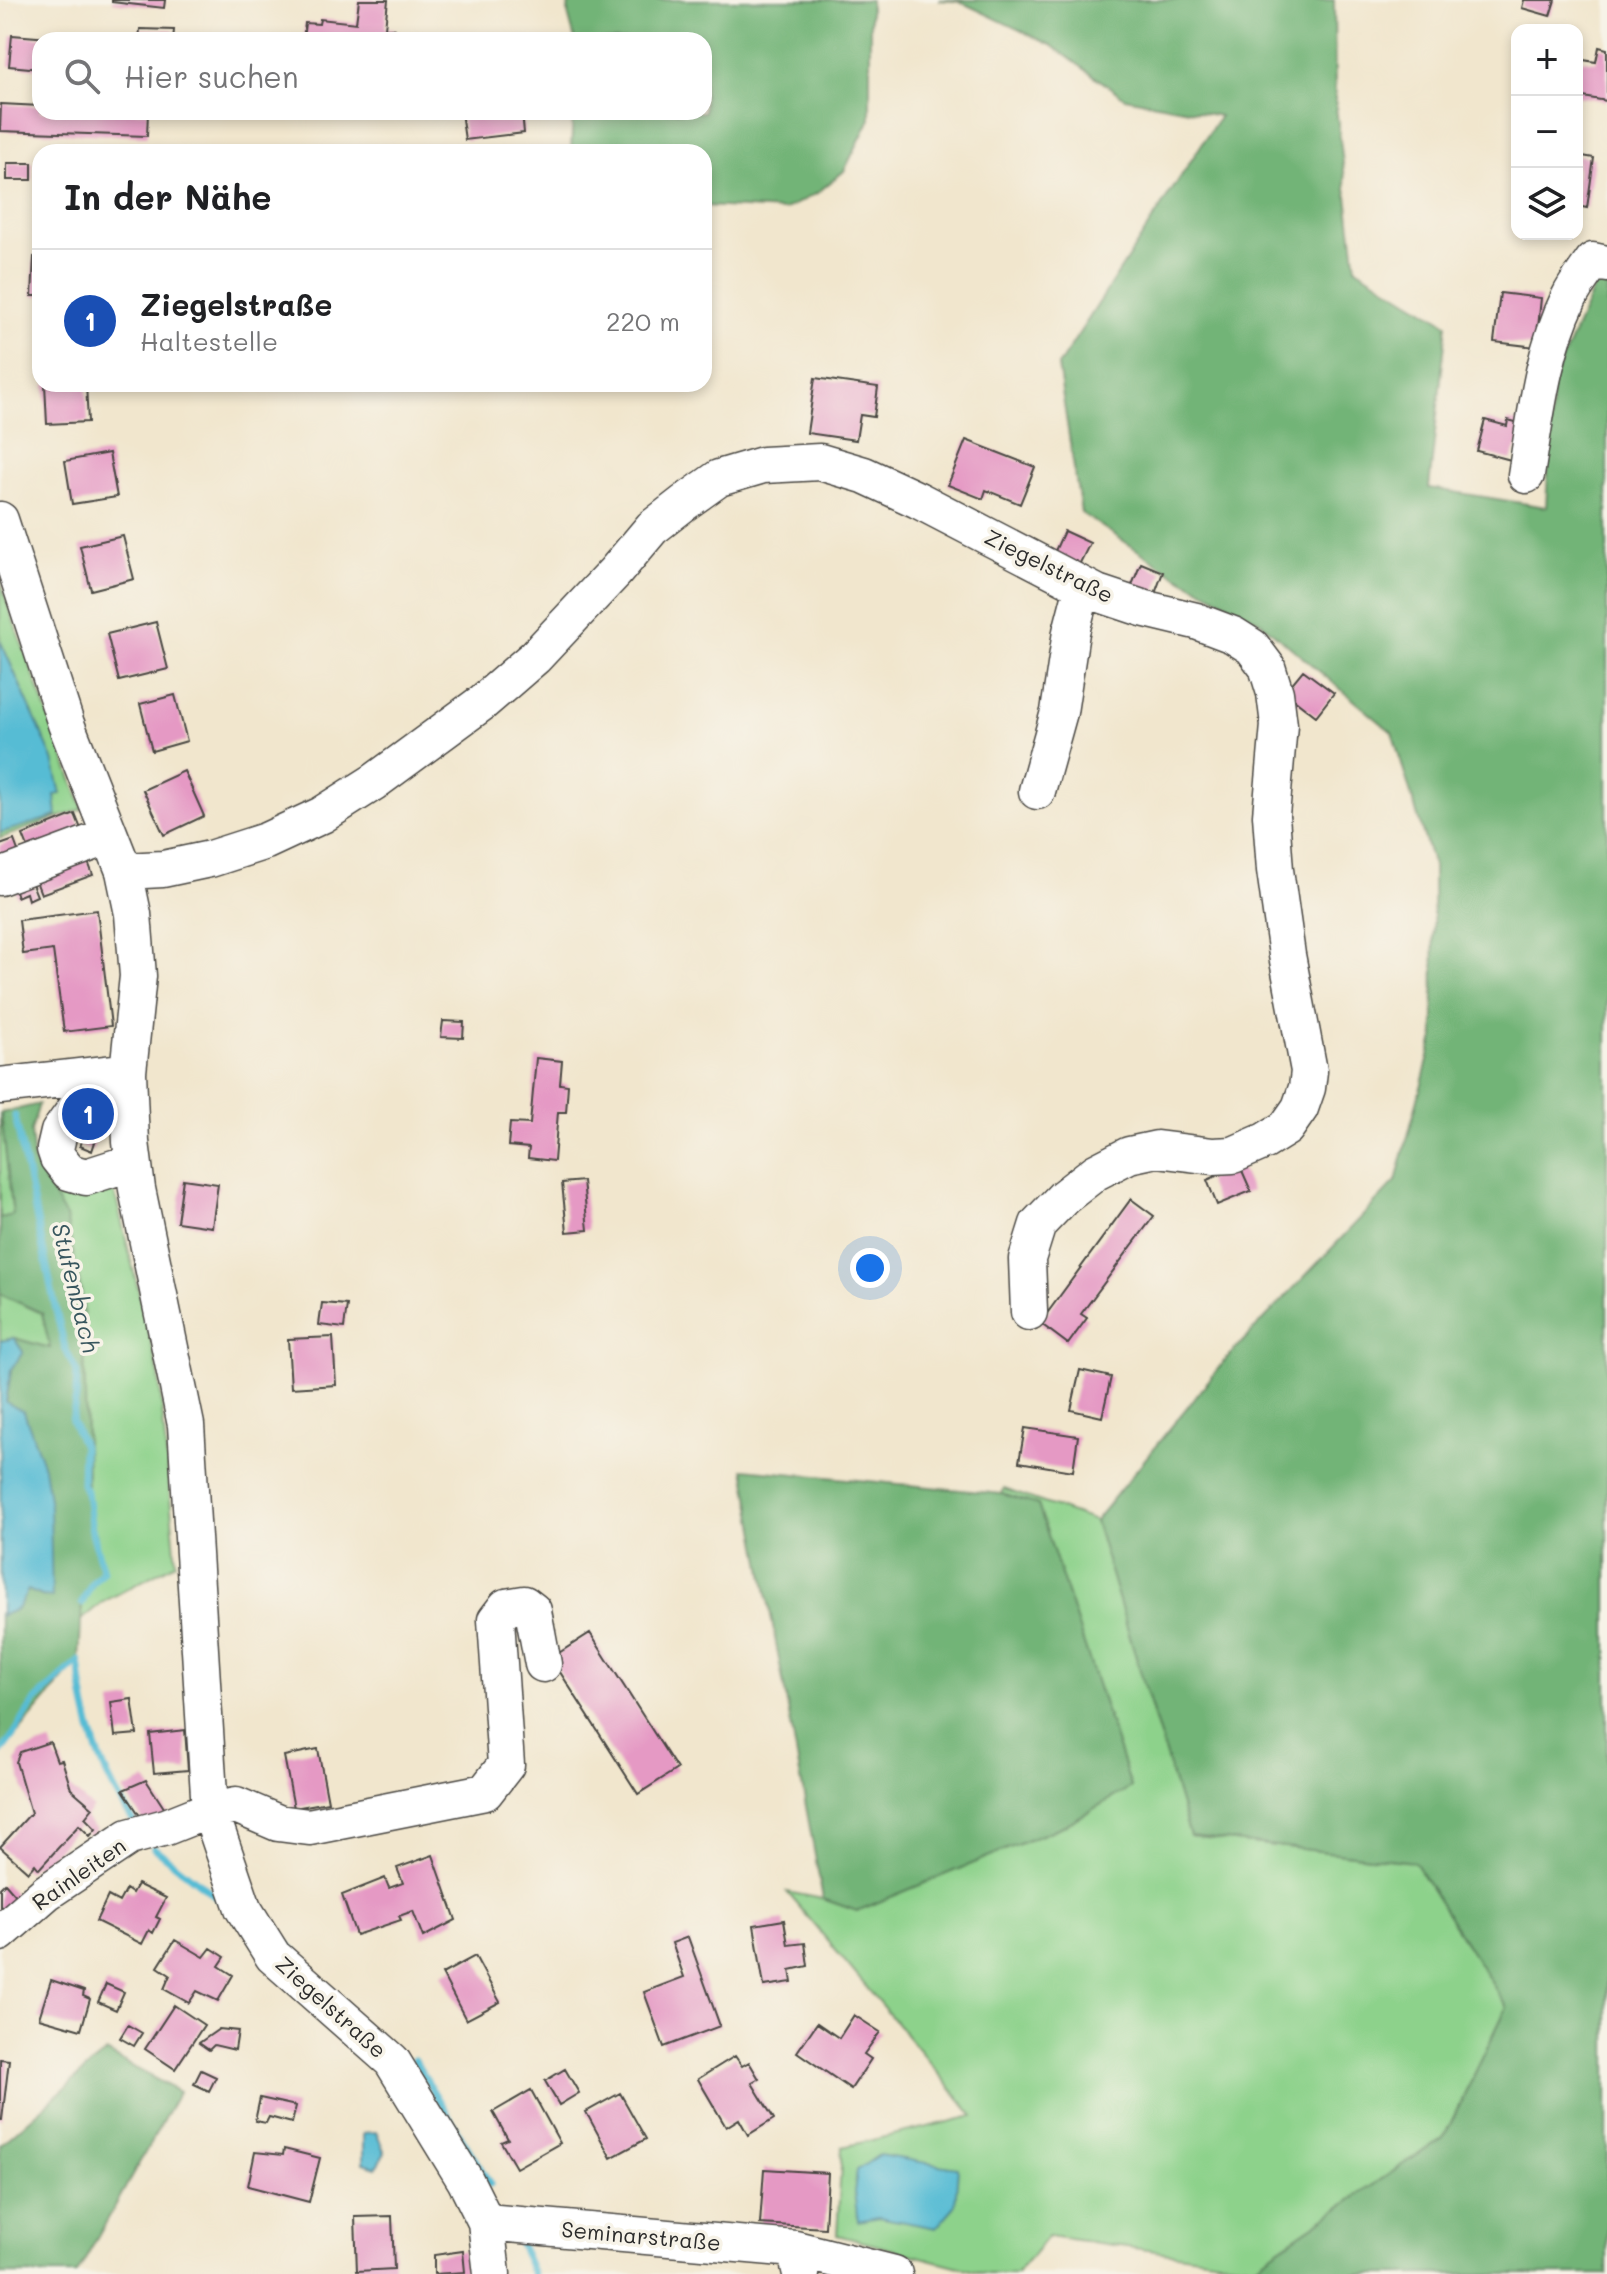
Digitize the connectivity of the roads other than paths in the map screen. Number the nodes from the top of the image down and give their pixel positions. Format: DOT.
graph roads {
  1 [pos="1607,264"];
  2 [pos="1526,475"];
  3 [pos="0,520"];
  4 [pos="1083,586"];
  5 [pos="1037,791"];
  6 [pos="110,836"];
  7 [pos="124,871"];
  8 [pos="0,877"];
  9 [pos="128,1072"];
  10 [pos="0,1086"];
  11 [pos="133,1162"];
  12 [pos="1029,1312"];
  13 [pos="543,1664"];
  14 [pos="210,1811"];
  15 [pos="0,1933"];
  16 [pos="486,2222"];
  17 [pos="798,2262"];
  18 [pos="492,2274"];
  19 [pos="894,2274"];
  1 -- 2 [label="street"];
  3 -- 6 [label="street, Ziegelstraße"];
  4 -- 5 [label="street"];
  4 -- 7 [label="street, Ziegelstraße"];
  4 -- 12 [label="street, Ziegelstraße"];
  6 -- 7 [label="street, Ziegelstraße"];
  6 -- 8 [label="street"];
  7 -- 9 [label="street, Ziegelstraße"];
  9 -- 10 [label="street"];
  9 -- 11 [label="street, Ziegelstraße"];
  9 -- 11 [label="street"];
  11 -- 14 [label="street, Ziegelstraße"];
  13 -- 14 [label="street, Rainleiten"];
  14 -- 15 [label="street, Rainleiten"];
  14 -- 16 [label="street, Ziegelstraße"];
  16 -- 17 [label="street, Seminarstraße"];
  16 -- 18 [label="street, Ziegelstraße"];
  17 -- 19 [label="street, Seminarstraße"];
}
